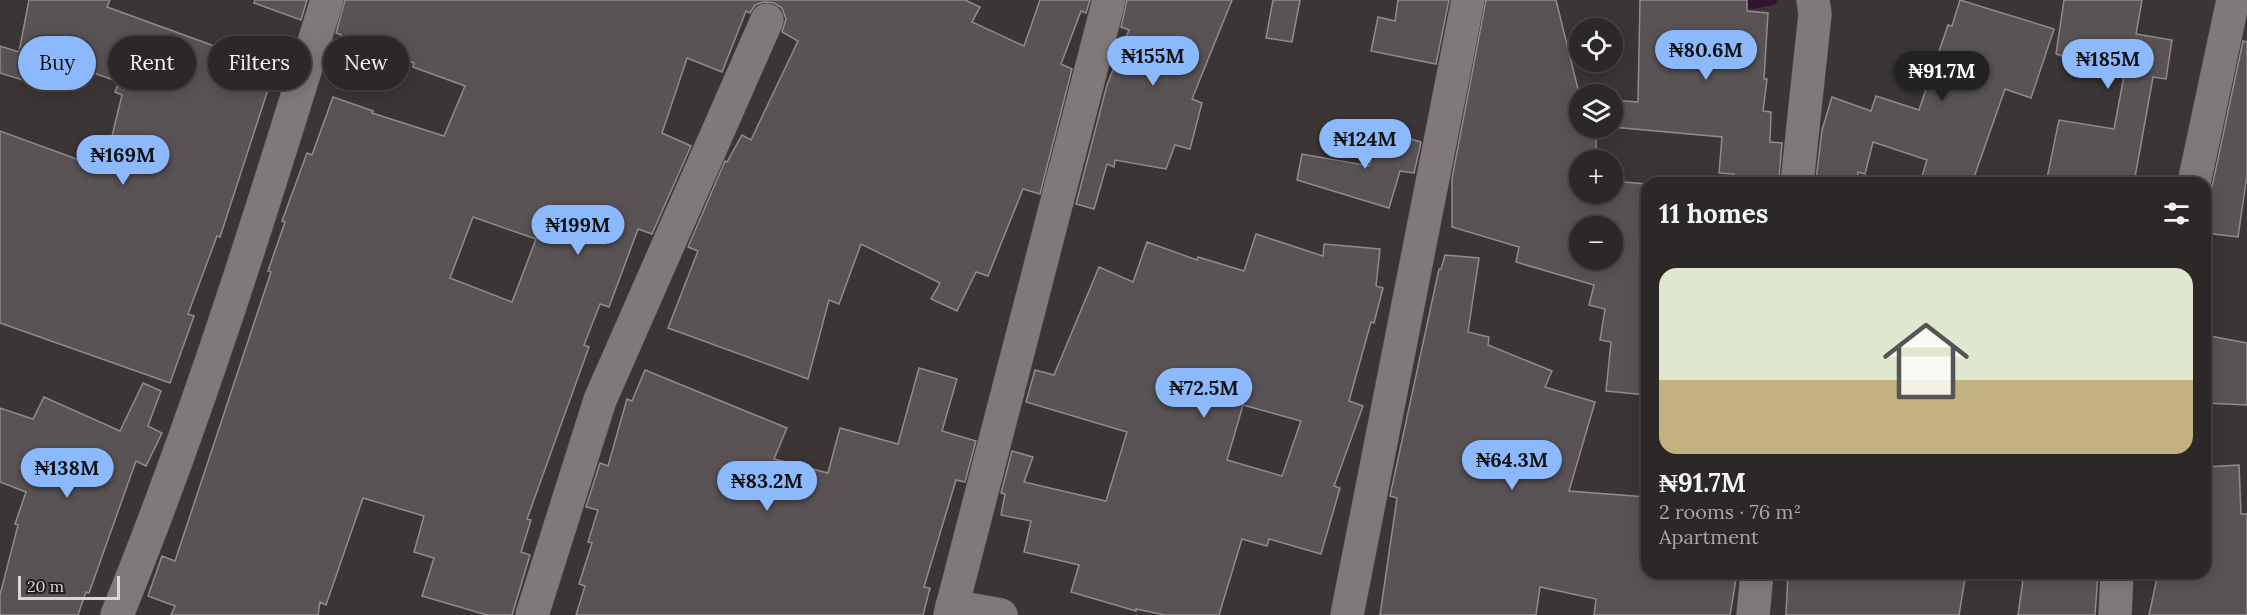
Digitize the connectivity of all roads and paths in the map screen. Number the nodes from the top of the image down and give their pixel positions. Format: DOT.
graph roads {
  1 [pos="327,0"];
  2 [pos="1109,0"];
  3 [pos="1468,0"];
  4 [pos="1814,7"];
  5 [pos="2237,7"];
  6 [pos="767,20"];
  7 [pos="1798,177"];
  8 [pos="2195,177"];
  9 [pos="1756,579"];
  10 [pos="2117,579"];
  11 [pos="951,611"];
  12 [pos="117,615"];
  13 [pos="532,615"];
  14 [pos="1001,615"];
  15 [pos="1347,615"];
  16 [pos="1753,615"];
  17 [pos="2115,615"];
  1 -- 12 [label="street"];
  2 -- 11 [label="street"];
  3 -- 15 [label="street"];
  4 -- 7 [label="street"];
  5 -- 8 [label="street"];
  6 -- 13 [label="street"];
  9 -- 16 [label="street"];
  10 -- 17 [label="street"];
  11 -- 14 [label="street"];
}
